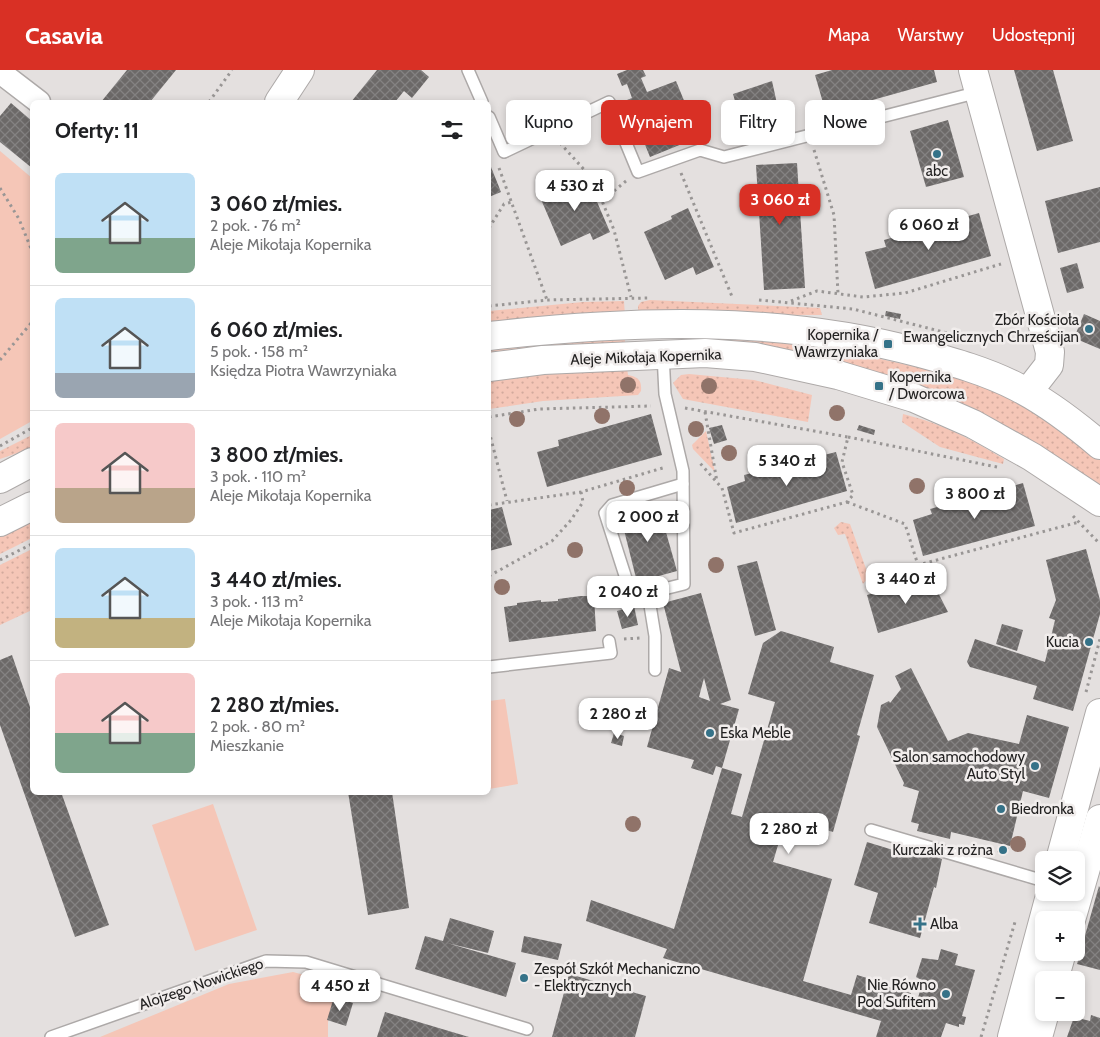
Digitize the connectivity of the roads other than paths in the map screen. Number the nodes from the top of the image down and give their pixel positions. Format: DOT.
graph roads {
  1 [pos="300,70"];
  2 [pos="468,70"];
  3 [pos="0,72"];
  4 [pos="976,81"];
  5 [pos="36,100"];
  6 [pos="280,100"];
  7 [pos="481,100"];
  8 [pos="491,122"];
  9 [pos="491,336"];
  10 [pos="663,354"];
  11 [pos="491,367"];
  12 [pos="1028,392"];
  13 [pos="1075,424"];
  14 [pos="1100,434"];
  15 [pos="1100,445"];
  16 [pos="30,463"];
  17 [pos="0,479"];
  18 [pos="683,484"];
  19 [pos="1100,502"];
  20 [pos="30,507"];
  21 [pos="0,522"];
  22 [pos="648,593"];
  23 [pos="609,641"];
  24 [pos="491,667"];
  25 [pos="655,670"];
  26 [pos="1098,725"];
  27 [pos="1094,758"];
  28 [pos="1100,819"];
  29 [pos="871,830"];
  30 [pos="1063,851"];
  31 [pos="1035,879"];
  32 [pos="1049,901"];
  33 [pos="1074,911"];
  34 [pos="1042,1021"];
  35 [pos="527,1029"];
  36 [pos="51,1037"];
  37 [pos="1012,1037"];
  38 [pos="1038,1037"];
  1 -- 6 [label="street"];
  2 -- 7 [label="lane"];
  3 -- 5 [label="street"];
  4 -- 8 [label="lane"];
  4 -- 12 [label="street"];
  9 -- 12 [label="street, Aleje Mikołaja Kopernika"];
  10 -- 11 [label="street, Aleje Mikołaja Kopernika"];
  10 -- 18 [label="lane"];
  10 -- 19 [label="street, Aleje Mikołaja Kopernika"];
  12 -- 13 [label="street, Aleje Mikołaja Kopernika"];
  13 -- 14 [label="street"];
  13 -- 15 [label="street, Aleje Mikołaja Kopernika"];
  16 -- 17 [label="street"];
  18 -- 22 [label="lane"];
  18 -- 22 [label="lane"];
  20 -- 21 [label="street"];
  22 -- 25 [label="lane"];
  23 -- 24 [label="lane"];
  26 -- 27 [label="street"];
  27 -- 30 [label="street"];
  28 -- 33 [label="street"];
  29 -- 31 [label="lane"];
  32 -- 37 [label="street"];
  34 -- 38 [label="street"];
  35 -- 36 [label="lane, Alojzego Nowickiego"];
}
